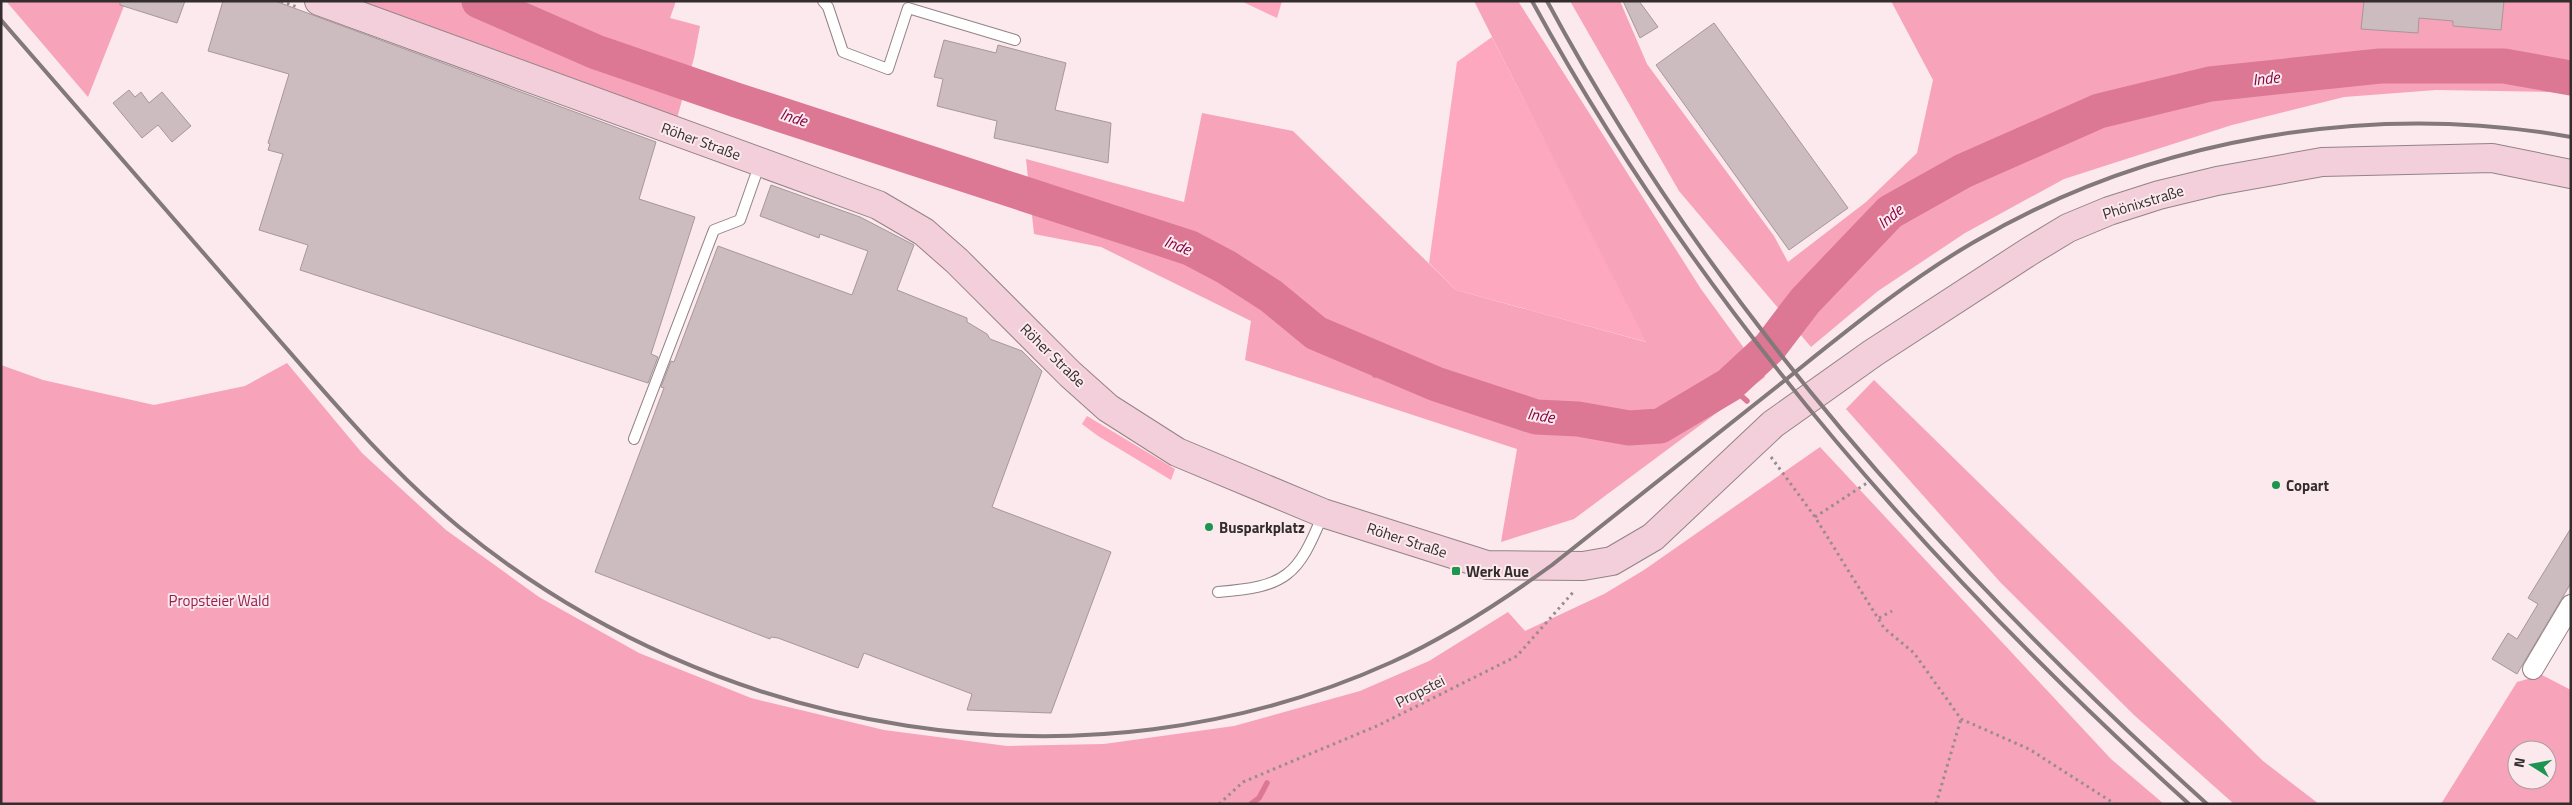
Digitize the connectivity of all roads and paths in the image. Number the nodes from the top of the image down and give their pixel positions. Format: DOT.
graph roads {
  1 [pos="281,1"];
  2 [pos="823,1"];
  3 [pos="310,4"];
  4 [pos="908,5"];
  5 [pos="1016,40"];
  6 [pos="761,162"];
  7 [pos="2571,174"];
  8 [pos="1764,432"];
  9 [pos="634,439"];
  10 [pos="1866,483"];
  11 [pos="1323,513"];
  12 [pos="1815,517"];
  13 [pos="1552,565"];
  14 [pos="1218,592"];
  15 [pos="2571,605"];
  16 [pos="1892,611"];
  17 [pos="1879,618"];
  18 [pos="2533,669"];
  19 [pos="1961,719"];
  20 [pos="1219,804"];
  21 [pos="1936,804"];
  22 [pos="2115,804"];
  1 -- 3 [label="path"];
  2 -- 4 [label="lane"];
  3 -- 6 [label="main road, Röher Straße"];
  4 -- 5 [label="lane"];
  6 -- 9 [label="lane"];
  6 -- 11 [label="main road, Röher Straße"];
  7 -- 8 [label="main road, Phönixstraße"];
  8 -- 12 [label="path"];
  8 -- 13 [label="main road, Röher Straße"];
  10 -- 12 [label="path"];
  11 -- 13 [label="main road, Röher Straße"];
  11 -- 14 [label="lane"];
  12 -- 17 [label="path"];
  13 -- 20 [label="path, Propstei"];
  15 -- 18 [label="street"];
  16 -- 17 [label="path"];
  17 -- 19 [label="path"];
  19 -- 21 [label="path"];
  19 -- 22 [label="path"];
}
